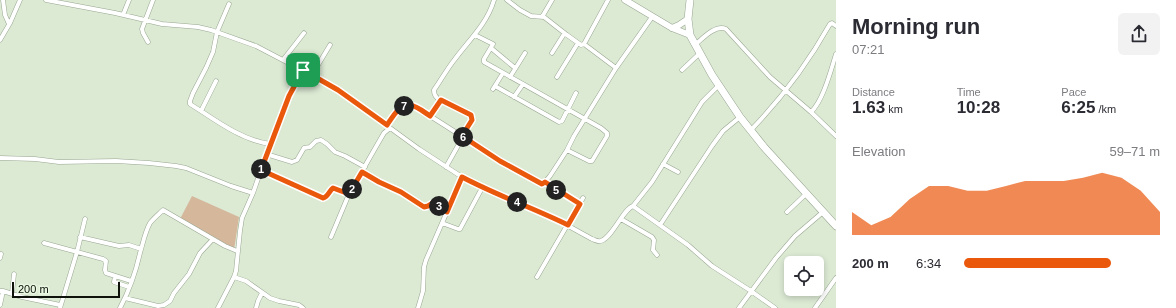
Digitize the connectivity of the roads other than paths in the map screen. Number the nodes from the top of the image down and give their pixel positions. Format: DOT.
graph roads {
  1 [pos="3,0"];
  2 [pos="20,0"];
  3 [pos="46,0"];
  4 [pos="129,0"];
  5 [pos="153,0"];
  6 [pos="507,0"];
  7 [pos="552,0"];
  8 [pos="608,0"];
  9 [pos="625,0"];
  10 [pos="690,0"];
  11 [pos="494,1"];
  12 [pos="229,4"];
  13 [pos="123,15"];
  14 [pos="542,17"];
  15 [pos="652,17"];
  16 [pos="688,19"];
  17 [pos="146,20"];
  18 [pos="9,24"];
  19 [pos="836,26"];
  20 [pos="672,28"];
  21 [pos="217,32"];
  22 [pos="304,33"];
  23 [pos="475,34"];
  24 [pos="567,34"];
  25 [pos="690,35"];
  26 [pos="0,40"];
  27 [pos="148,42"];
  28 [pos="578,43"];
  29 [pos="584,44"];
  30 [pos="696,44"];
  31 [pos="330,45"];
  32 [pos="491,48"];
  33 [pos="525,53"];
  34 [pos="552,53"];
  35 [pos="700,53"];
  36 [pos="836,54"];
  37 [pos="283,60"];
  38 [pos="515,68"];
  39 [pos="616,68"];
  40 [pos="303,70"];
  41 [pos="682,70"];
  42 [pos="503,73"];
  43 [pos="312,75"];
  44 [pos="510,77"];
  45 [pos="557,77"];
  46 [pos="216,81"];
  47 [pos="523,84"];
  48 [pos="720,85"];
  49 [pos="786,90"];
  50 [pos="576,93"];
  51 [pos="514,97"];
  52 [pos="441,100"];
  53 [pos="568,110"];
  54 [pos="201,111"];
  55 [pos="811,112"];
  56 [pos="430,116"];
  57 [pos="740,116"];
  58 [pos="584,119"];
  59 [pos="388,127"];
  60 [pos="751,130"];
  61 [pos="462,136"];
  62 [pos="836,136"];
  63 [pos="270,144"];
  64 [pos="567,150"];
  65 [pos="266,154"];
  66 [pos="0,158"];
  67 [pos="664,164"];
  68 [pos="446,167"];
  69 [pos="365,168"];
  70 [pos="261,170"];
  71 [pos="362,172"];
  72 [pos="678,172"];
  73 [pos="462,177"];
  74 [pos="545,182"];
  75 [pos="482,188"];
  76 [pos="253,193"];
  77 [pos="807,193"];
  78 [pos="349,194"];
  79 [pos="583,198"];
  80 [pos="580,204"];
  81 [pos="633,206"];
  82 [pos="447,212"];
  83 [pos="787,212"];
  84 [pos="823,212"];
  85 [pos="85,219"];
  86 [pos="621,219"];
  87 [pos="442,223"];
  88 [pos="568,225"];
  89 [pos="660,226"];
  90 [pos="836,226"];
  91 [pos="331,237"];
  92 [pos="80,238"];
  93 [pos="213,239"];
  94 [pos="44,243"];
  95 [pos="141,249"];
  96 [pos="237,251"];
  97 [pos="77,252"];
  98 [pos="657,255"];
  99 [pos="14,274"];
  100 [pos="114,276"];
  101 [pos="234,277"];
  102 [pos="537,277"];
  103 [pos="836,278"];
  104 [pos="131,280"];
  105 [pos="129,287"];
  106 [pos="2,291"];
  107 [pos="751,291"];
  108 [pos="12,293"];
  109 [pos="262,293"];
  110 [pos="125,298"];
  111 [pos="0,306"];
  112 [pos="60,307"];
  113 [pos="120,308"];
  114 [pos="218,308"];
  115 [pos="256,308"];
  116 [pos="303,308"];
  117 [pos="418,308"];
  118 [pos="739,308"];
  119 [pos="775,308"];
  120 [pos="815,308"];
  1 -- 18 [label="street"];
  2 -- 18 [label="street"];
  3 -- 13 [label="street"];
  4 -- 13 [label="street"];
  5 -- 17 [label="street"];
  6 -- 14 [label="street"];
  7 -- 14 [label="street"];
  8 -- 29 [label="street"];
  9 -- 15 [label="main road"];
  10 -- 16 [label="highway"];
  11 -- 23 [label="street"];
  12 -- 21 [label="street"];
  13 -- 17 [label="street"];
  14 -- 24 [label="street"];
  15 -- 20 [label="main road"];
  15 -- 39 [label="street"];
  16 -- 20 [label="main road"];
  16 -- 25 [label="highway"];
  17 -- 21 [label="street"];
  17 -- 27 [label="street"];
  18 -- 26 [label="street"];
  19 -- 49 [label="street"];
  20 -- 25 [label="main road"];
  21 -- 37 [label="street"];
  21 -- 54 [label="street"];
  22 -- 37 [label="street"];
  23 -- 32 [label="street"];
  23 -- 52 [label="street"];
  24 -- 28 [label="street"];
  24 -- 34 [label="street"];
  25 -- 30 [label="highway"];
  28 -- 29 [label="street"];
  28 -- 45 [label="street"];
  29 -- 39 [label="street"];
  30 -- 35 [label="highway"];
  30 -- 49 [label="street"];
  31 -- 43 [label="street"];
  32 -- 38 [label="street"];
  32 -- 42 [label="street"];
  33 -- 38 [label="street"];
  35 -- 41 [label="street"];
  35 -- 48 [label="highway"];
  36 -- 55 [label="street"];
  37 -- 40 [label="street"];
  38 -- 44 [label="street"];
  39 -- 58 [label="street"];
  40 -- 43 [label="street"];
  40 -- 63 [label="street"];
  42 -- 44 [label="street"];
  42 -- 51 [label="street"];
  43 -- 59 [label="street"];
  44 -- 47 [label="street"];
  46 -- 54 [label="street"];
  47 -- 51 [label="street"];
  47 -- 53 [label="street"];
  48 -- 57 [label="highway"];
  48 -- 67 [label="street"];
  49 -- 55 [label="street"];
  49 -- 60 [label="street"];
  50 -- 53 [label="street"];
  51 -- 53 [label="street"];
  52 -- 56 [label="street"];
  52 -- 61 [label="street"];
  53 -- 58 [label="street"];
  54 -- 63 [label="street"];
  55 -- 62 [label="street"];
  56 -- 59 [label="street"];
  56 -- 61 [label="street"];
  57 -- 60 [label="highway"];
  57 -- 89 [label="street"];
  58 -- 64 [label="street"];
  58 -- 64 [label="street"];
  59 -- 68 [label="street"];
  59 -- 69 [label="street"];
  60 -- 77 [label="highway"];
  61 -- 68 [label="street"];
  61 -- 74 [label="street"];
  63 -- 65 [label="street"];
  64 -- 74 [label="street"];
  65 -- 69 [label="street"];
  65 -- 70 [label="street"];
  66 -- 76 [label="street"];
  67 -- 72 [label="street"];
  67 -- 81 [label="street"];
  68 -- 73 [label="street"];
  69 -- 71 [label="street"];
  70 -- 76 [label="street"];
  70 -- 78 [label="street"];
  71 -- 78 [label="street"];
  71 -- 82 [label="street"];
  73 -- 75 [label="street"];
  73 -- 82 [label="street"];
  74 -- 80 [label="street"];
  75 -- 87 [label="street"];
  75 -- 88 [label="street"];
  76 -- 96 [label="street"];
  77 -- 83 [label="street"];
  77 -- 84 [label="highway"];
  78 -- 91 [label="street"];
  79 -- 80 [label="street"];
  80 -- 88 [label="street"];
  81 -- 86 [label="street"];
  81 -- 89 [label="street"];
  82 -- 87 [label="street"];
  84 -- 90 [label="highway"];
  84 -- 107 [label="street"];
  85 -- 92 [label="street"];
  86 -- 88 [label="street"];
  86 -- 98 [label="street"];
  87 -- 117 [label="street"];
  88 -- 102 [label="street"];
  89 -- 107 [label="street"];
  92 -- 95 [label="street"];
  92 -- 97 [label="street"];
  93 -- 95 [label="street"];
  93 -- 96 [label="street"];
  93 -- 110 [label="street"];
  94 -- 97 [label="street"];
  95 -- 104 [label="street"];
  96 -- 101 [label="street"];
  97 -- 100 [label="street"];
  97 -- 112 [label="street"];
  99 -- 108 [label="street"];
  100 -- 104 [label="street"];
  100 -- 105 [label="street"];
  101 -- 109 [label="street"];
  101 -- 114 [label="street"];
  103 -- 120 [label="street"];
  104 -- 105 [label="street"];
  105 -- 110 [label="street"];
  106 -- 108 [label="street"];
  106 -- 111 [label="street"];
  107 -- 118 [label="street"];
  107 -- 119 [label="street"];
  108 -- 112 [label="street"];
  109 -- 115 [label="street"];
  109 -- 116 [label="street"];
  110 -- 113 [label="street"];
}
